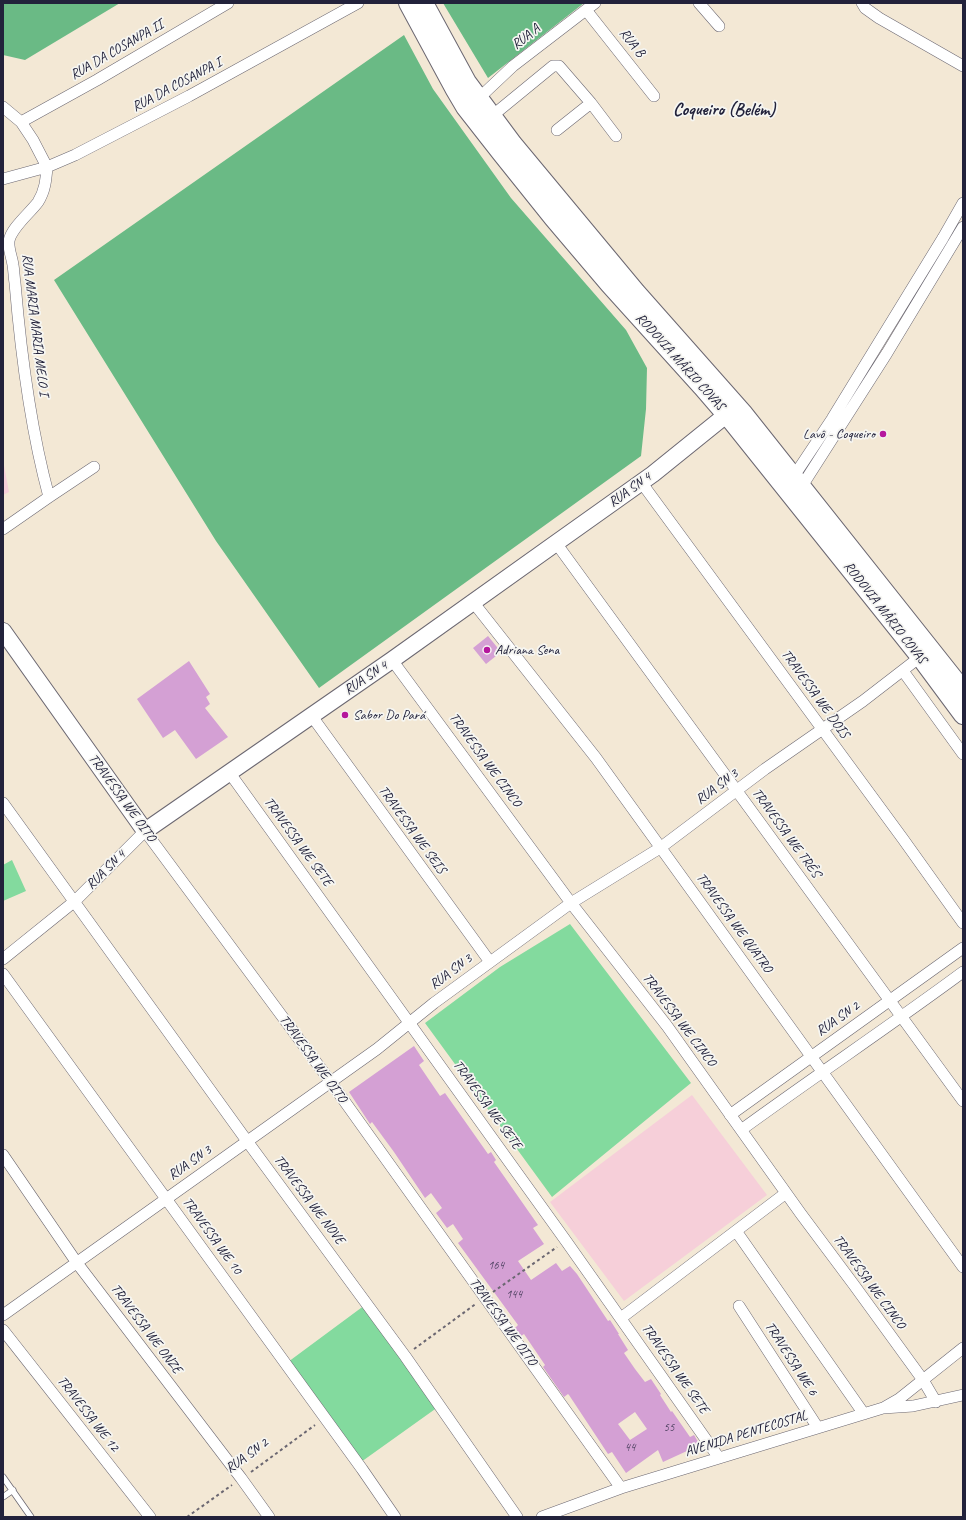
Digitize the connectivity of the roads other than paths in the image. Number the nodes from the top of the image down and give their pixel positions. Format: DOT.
graph roads {
  1 [pos="228,3"];
  2 [pos="358,3"];
  3 [pos="408,3"];
  4 [pos="424,3"];
  5 [pos="699,3"];
  6 [pos="862,3"];
  7 [pos="590,6"];
  8 [pos="719,26"];
  9 [pos="963,66"];
  10 [pos="654,96"];
  11 [pos="478,99"];
  12 [pos="591,103"];
  13 [pos="3,107"];
  14 [pos="492,116"];
  15 [pos="21,122"];
  16 [pos="557,130"];
  17 [pos="616,136"];
  18 [pos="47,167"];
  19 [pos="3,179"];
  20 [pos="963,203"];
  21 [pos="959,220"];
  22 [pos="963,227"];
  23 [pos="876,346"];
  24 [pos="886,353"];
  25 [pos="732,411"];
  26 [pos="94,468"];
  27 [pos="798,481"];
  28 [pos="641,482"];
  29 [pos="49,496"];
  30 [pos="3,529"];
  31 [pos="556,543"];
  32 [pos="473,602"];
  33 [pos="3,631"];
  34 [pos="920,657"];
  35 [pos="392,660"];
  36 [pos="903,671"];
  37 [pos="963,690"];
  38 [pos="963,715"];
  39 [pos="311,716"];
  40 [pos="822,730"];
  41 [pos="963,754"];
  42 [pos="229,772"];
  43 [pos="737,790"];
  44 [pos="3,803"];
  45 [pos="145,831"];
  46 [pos="660,848"];
  47 [pos="75,901"];
  48 [pos="570,903"];
  49 [pos="963,924"];
  50 [pos="963,948"];
  51 [pos="3,959"];
  52 [pos="490,962"];
  53 [pos="963,972"];
  54 [pos="3,974"];
  55 [pos="890,1001"];
  56 [pos="902,1017"];
  57 [pos="410,1022"];
  58 [pos="811,1056"];
  59 [pos="822,1071"];
  60 [pos="330,1081"];
  61 [pos="963,1101"];
  62 [pos="730,1115"];
  63 [pos="741,1130"];
  64 [pos="247,1141"];
  65 [pos="3,1155"];
  66 [pos="786,1193"];
  67 [pos="166,1198"];
  68 [pos="736,1231"];
  69 [pos="77,1263"];
  70 [pos="963,1266"];
  71 [pos="739,1306"];
  72 [pos="3,1315"];
  73 [pos="621,1318"];
  74 [pos="3,1330"];
  75 [pos="963,1348"];
  76 [pos="923,1380"];
  77 [pos="963,1394"];
  78 [pos="936,1402"];
  79 [pos="883,1408"];
  80 [pos="864,1414"];
  81 [pos="818,1428"];
  82 [pos="718,1458"];
  83 [pos="3,1477"];
  84 [pos="621,1488"];
  85 [pos="13,1490"];
  86 [pos="3,1497"];
  87 [pos="31,1517"];
  88 [pos="150,1517"];
  89 [pos="269,1517"];
  90 [pos="395,1517"];
  91 [pos="517,1517"];
  92 [pos="542,1517"];
  1 -- 15 [label="street, RUA DA COSANPA II"];
  2 -- 18 [label="street, RUA DA COSANPA I"];
  3 -- 25 [label="main road, RODOVIA MÁRIO COVAS"];
  4 -- 11 [label="main road, RODOVIA MÁRIO COVAS"];
  5 -- 8 [label="street"];
  6 -- 9 [label="street"];
  7 -- 10 [label="street, RUA B"];
  7 -- 11 [label="street, RUA A"];
  11 -- 14 [label="main road, RODOVIA MÁRIO COVAS"];
  12 -- 14 [label="street"];
  12 -- 16 [label="street"];
  12 -- 17 [label="street"];
  13 -- 15 [label="street"];
  14 -- 25 [label="main road, RODOVIA MÁRIO COVAS"];
  15 -- 18 [label="street"];
  18 -- 19 [label="street, RUA DA COSANPA I"];
  18 -- 29 [label="street, RUA MARIA MARIA MELO I"];
  20 -- 21 [label="street"];
  21 -- 23 [label="street"];
  22 -- 24 [label="street"];
  23 -- 24 [label="street"];
  23 -- 27 [label="street"];
  24 -- 27 [label="street"];
  25 -- 27 [label="main road, RODOVIA MÁRIO COVAS"];
  25 -- 28 [label="main road, RUA SN 4"];
  25 -- 34 [label="main road, RODOVIA MÁRIO COVAS"];
  26 -- 29 [label="street"];
  27 -- 37 [label="main road, RODOVIA MÁRIO COVAS"];
  28 -- 31 [label="main road, RUA SN 4"];
  28 -- 40 [label="street, TRAVESSA WE DOIS"];
  29 -- 30 [label="street"];
  31 -- 32 [label="main road, RUA SN 4"];
  31 -- 43 [label="street, TRAVESSA WE TRÊS"];
  32 -- 35 [label="main road, RUA SN 4"];
  32 -- 46 [label="street, TRAVESSA WE QUATRO"];
  33 -- 45 [label="main road, TRAVESSA WE OITO"];
  34 -- 36 [label="street, RUA SN 3"];
  34 -- 38 [label="main road, RODOVIA MÁRIO COVAS"];
  35 -- 39 [label="main road, RUA SN 4"];
  35 -- 48 [label="street, TRAVESSA WE CINCO"];
  36 -- 40 [label="street, RUA SN 3"];
  36 -- 41 [label="street"];
  39 -- 42 [label="main road, RUA SN 4"];
  39 -- 52 [label="street, TRAVESSA WE SEIS"];
  40 -- 43 [label="street, RUA SN 3"];
  40 -- 49 [label="street, TRAVESSA WE DOIS"];
  42 -- 45 [label="main road, RUA SN 4"];
  42 -- 57 [label="street, TRAVESSA WE SETE"];
  43 -- 46 [label="street, RUA SN 3"];
  43 -- 55 [label="street, TRAVESSA WE TRÊS"];
  44 -- 47 [label="street, TRAVESSA WE NOVE"];
  45 -- 47 [label="street, RUA SN 4"];
  45 -- 60 [label="street, TRAVESSA WE OITO"];
  46 -- 48 [label="street, RUA SN 3"];
  46 -- 58 [label="street, TRAVESSA WE QUATRO"];
  47 -- 51 [label="street, RUA SN 4"];
  47 -- 64 [label="street, TRAVESSA WE NOVE"];
  48 -- 52 [label="street, RUA SN 3"];
  48 -- 62 [label="street, TRAVESSA WE CINCO"];
  50 -- 55 [label="street, RUA SN 2"];
  52 -- 57 [label="street, RUA SN 3"];
  53 -- 56 [label="street"];
  54 -- 67 [label="street, TRAVESSA WE 10"];
  55 -- 56 [label="street, TRAVESSA WE TRÊS"];
  55 -- 58 [label="street, RUA SN 2"];
  56 -- 59 [label="street"];
  56 -- 61 [label="street, TRAVESSA WE TRÊS"];
  57 -- 60 [label="street, RUA SN 3"];
  57 -- 73 [label="street, TRAVESSA WE SETE"];
  58 -- 59 [label="street, TRAVESSA WE QUATRO"];
  58 -- 62 [label="street, RUA SN 2"];
  59 -- 63 [label="street"];
  59 -- 70 [label="street, TRAVESSA WE QUATRO"];
  60 -- 64 [label="street, RUA SN 3"];
  60 -- 84 [label="street, TRAVESSA WE OITO"];
  62 -- 63 [label="street, TRAVESSA WE CINCO"];
  63 -- 66 [label="street, TRAVESSA WE CINCO"];
  64 -- 67 [label="street, RUA SN 3"];
  64 -- 91 [label="street, TRAVESSA WE NOVE"];
  65 -- 69 [label="street, TRAVESSA WE ONZE"];
  66 -- 68 [label="street"];
  66 -- 76 [label="street, TRAVESSA WE CINCO"];
  67 -- 69 [label="street, RUA SN 3"];
  67 -- 90 [label="street, TRAVESSA WE 10"];
  68 -- 73 [label="street"];
  68 -- 80 [label="street"];
  69 -- 72 [label="street, RUA SN 3"];
  69 -- 89 [label="street, TRAVESSA WE ONZE"];
  71 -- 81 [label="street, TRAVESSA WE 6"];
  73 -- 82 [label="street, TRAVESSA WE SETE"];
  74 -- 88 [label="street, TRAVESSA WE 12"];
  75 -- 76 [label="street"];
  76 -- 78 [label="street, TRAVESSA WE CINCO"];
  76 -- 79 [label="street"];
  77 -- 78 [label="street, AVENIDA PENTECOSTAL"];
  78 -- 79 [label="street, AVENIDA PENTECOSTAL"];
  79 -- 80 [label="street, AVENIDA PENTECOSTAL"];
  80 -- 81 [label="street, AVENIDA PENTECOSTAL"];
  81 -- 82 [label="street, AVENIDA PENTECOSTAL"];
  82 -- 84 [label="street, AVENIDA PENTECOSTAL"];
  83 -- 85 [label="lane"];
  84 -- 92 [label="street, AVENIDA PENTECOSTAL"];
  85 -- 86 [label="lane"];
  85 -- 87 [label="lane"];
}
